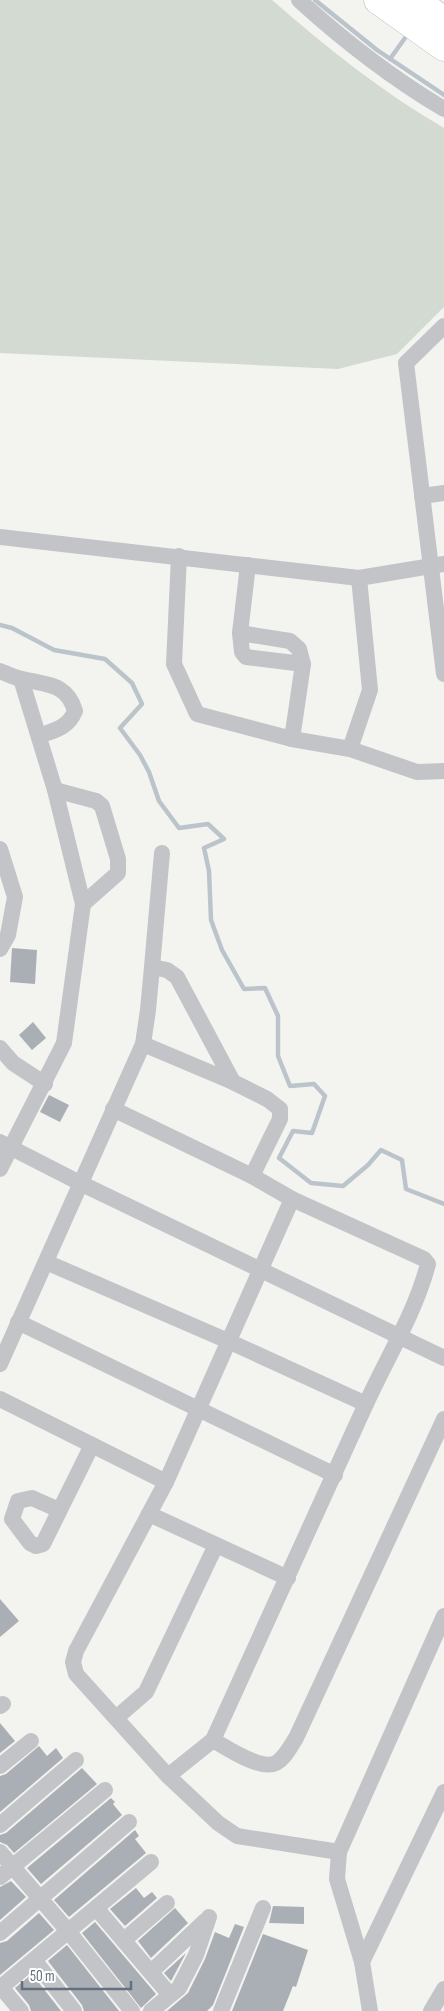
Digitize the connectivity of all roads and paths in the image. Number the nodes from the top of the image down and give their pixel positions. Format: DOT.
graph roads {
  1 [pos="299,0"];
  2 [pos="378,0"];
  3 [pos="415,0"];
  4 [pos="444,21"];
  5 [pos="444,47"];
  6 [pos="444,109"];
  7 [pos="444,326"];
  8 [pos="444,493"];
  9 [pos="422,496"];
  10 [pos="0,537"];
  11 [pos="179,556"];
  12 [pos="248,565"];
  13 [pos="438,565"];
  14 [pos="359,578"];
  15 [pos="240,633"];
  16 [pos="442,637"];
  17 [pos="303,664"];
  18 [pos="0,671"];
  19 [pos="444,674"];
  20 [pos="21,679"];
  21 [pos="39,736"];
  22 [pos="292,739"];
  23 [pos="350,749"];
  24 [pos="444,771"];
  25 [pos="55,790"];
  26 [pos="0,848"];
  27 [pos="162,853"];
  28 [pos="83,904"];
  29 [pos="0,949"];
  30 [pos="152,967"];
  31 [pos="143,1044"];
  32 [pos="0,1048"];
  33 [pos="233,1082"];
  34 [pos="45,1084"];
  35 [pos="113,1109"];
  36 [pos="6,1145"];
  37 [pos="0,1169"];
  38 [pos="252,1176"];
  39 [pos="80,1183"];
  40 [pos="292,1199"];
  41 [pos="46,1262"];
  42 [pos="261,1270"];
  43 [pos="18,1322"];
  44 [pos="400,1336"];
  45 [pos="228,1341"];
  46 [pos="444,1358"];
  47 [pos="0,1364"];
  48 [pos="0,1399"];
  49 [pos="366,1404"];
  50 [pos="200,1408"];
  51 [pos="444,1419"];
  52 [pos="92,1445"];
  53 [pos="335,1475"];
  54 [pos="166,1482"];
  55 [pos="60,1510"];
  56 [pos="149,1514"];
  57 [pos="216,1545"];
  58 [pos="288,1578"];
  59 [pos="444,1616"];
  60 [pos="116,1718"];
  61 [pos="213,1740"];
  62 [pos="31,1741"];
  63 [pos="76,1760"];
  64 [pos="0,1766"];
  65 [pos="168,1776"];
  66 [pos="105,1790"];
  67 [pos="444,1792"];
  68 [pos="129,1822"];
  69 [pos="0,1825"];
  70 [pos="0,1852"];
  71 [pos="338,1852"];
  72 [pos="151,1862"];
  73 [pos="6,1872"];
  74 [pos="40,1899"];
  75 [pos="167,1903"];
  76 [pos="96,1908"];
  77 [pos="263,1908"];
  78 [pos="68,1932"];
  79 [pos="0,1933"];
  80 [pos="124,1940"];
  81 [pos="34,1960"];
  82 [pos="362,1962"];
  83 [pos="151,1972"];
  84 [pos="0,1988"];
  85 [pos="444,1989"];
  86 [pos="170,1995"];
  87 [pos="21,2011"];
  88 [pos="74,2011"];
  89 [pos="132,2011"];
  90 [pos="151,2011"];
  91 [pos="221,2011"];
  92 [pos="370,2011"];
  93 [pos="431,2011"];
  1 -- 6 [label="street"];
  2 -- 5 [label="highway"];
  3 -- 4 [label="highway"];
  7 -- 9 [label="street"];
  8 -- 9 [label="street"];
  9 -- 13 [label="street"];
  10 -- 11 [label="street"];
  11 -- 12 [label="street"];
  11 -- 22 [label="street"];
  12 -- 14 [label="street"];
  12 -- 15 [label="street"];
  13 -- 14 [label="street"];
  13 -- 16 [label="street"];
  14 -- 23 [label="street"];
  15 -- 17 [label="street"];
  15 -- 17 [label="street"];
  16 -- 19 [label="street"];
  17 -- 22 [label="street"];
  18 -- 20 [label="street"];
  20 -- 21 [label="street"];
  20 -- 21 [label="street"];
  21 -- 25 [label="street"];
  22 -- 23 [label="street"];
  23 -- 24 [label="street"];
  25 -- 28 [label="street"];
  25 -- 28 [label="street"];
  26 -- 29 [label="street"];
  27 -- 30 [label="street"];
  28 -- 34 [label="street"];
  30 -- 31 [label="street"];
  30 -- 33 [label="street"];
  31 -- 33 [label="street"];
  31 -- 35 [label="street"];
  32 -- 34 [label="street"];
  33 -- 38 [label="street"];
  34 -- 36 [label="street"];
  35 -- 38 [label="street"];
  35 -- 39 [label="street"];
  36 -- 37 [label="street"];
  36 -- 39 [label="street"];
  38 -- 40 [label="street"];
  39 -- 41 [label="street"];
  39 -- 42 [label="street"];
  40 -- 42 [label="street"];
  40 -- 44 [label="street"];
  41 -- 43 [label="street"];
  41 -- 45 [label="street"];
  42 -- 44 [label="street"];
  42 -- 45 [label="street"];
  43 -- 47 [label="street"];
  43 -- 50 [label="street"];
  44 -- 46 [label="street"];
  44 -- 49 [label="street"];
  45 -- 49 [label="street"];
  45 -- 50 [label="street"];
  48 -- 52 [label="street"];
  49 -- 53 [label="street"];
  50 -- 53 [label="street"];
  50 -- 54 [label="street"];
  51 -- 61 [label="street"];
  52 -- 54 [label="street"];
  52 -- 55 [label="street"];
  53 -- 58 [label="street"];
  54 -- 56 [label="street"];
  56 -- 57 [label="street"];
  56 -- 60 [label="street"];
  57 -- 58 [label="street"];
  57 -- 60 [label="street"];
  58 -- 61 [label="street"];
  59 -- 71 [label="street"];
  60 -- 65 [label="street"];
  61 -- 65 [label="street"];
  62 -- 64 [label="street"];
  63 -- 69 [label="street"];
  65 -- 71 [label="street"];
  66 -- 73 [label="street"];
  67 -- 82 [label="street"];
  68 -- 74 [label="street"];
  70 -- 73 [label="street"];
  71 -- 82 [label="street"];
  72 -- 76 [label="street"];
  73 -- 74 [label="street"];
  74 -- 78 [label="street"];
  74 -- 79 [label="street"];
  75 -- 80 [label="street"];
  76 -- 78 [label="street"];
  76 -- 80 [label="street"];
  77 -- 91 [label="street"];
  78 -- 81 [label="street"];
  78 -- 89 [label="street"];
  80 -- 83 [label="street"];
  81 -- 84 [label="street"];
  81 -- 88 [label="street"];
  82 -- 92 [label="street"];
  83 -- 86 [label="street"];
  83 -- 86 [label="street"];
  84 -- 87 [label="street"];
  85 -- 93 [label="street"];
  86 -- 90 [label="street"];
}
